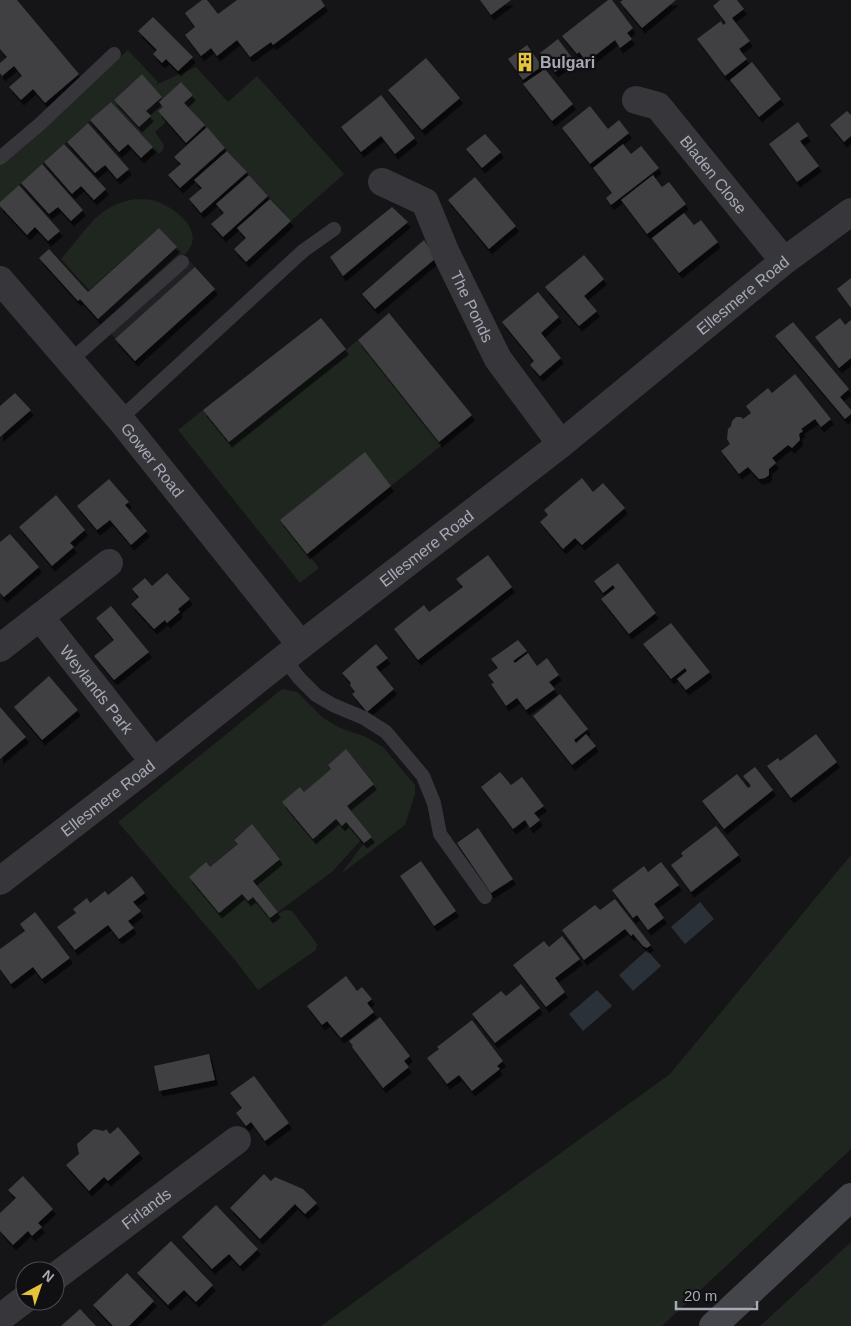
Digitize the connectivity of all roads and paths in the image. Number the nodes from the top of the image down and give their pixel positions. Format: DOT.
graph roads {
  1 [pos="114,54"];
  2 [pos="636,100"];
  3 [pos="0,158"];
  4 [pos="382,182"];
  5 [pos="851,212"];
  6 [pos="334,229"];
  7 [pos="784,261"];
  8 [pos="182,262"];
  9 [pos="0,280"];
  10 [pos="70,361"];
  11 [pos="120,419"];
  12 [pos="561,444"];
  13 [pos="109,563"];
  14 [pos="40,617"];
  15 [pos="0,648"];
  16 [pos="293,651"];
  17 [pos="154,762"];
  18 [pos="0,881"];
  19 [pos="485,897"];
  20 [pos="237,1140"];
  21 [pos="851,1197"];
  22 [pos="65,1269"];
  23 [pos="15,1307"];
  24 [pos="0,1318"];
  25 [pos="713,1326"];
  1 -- 3 [label="lane"];
  2 -- 7 [label="street, Bladen Close"];
  4 -- 12 [label="street, The Ponds"];
  5 -- 7 [label="street, Ellesmere Road"];
  6 -- 11 [label="lane"];
  7 -- 12 [label="street, Ellesmere Road"];
  8 -- 10 [label="lane"];
  9 -- 10 [label="street, Gower Road"];
  10 -- 11 [label="street, Gower Road"];
  11 -- 16 [label="street, Gower Road"];
  12 -- 16 [label="street, Ellesmere Road"];
  13 -- 14 [label="street"];
  14 -- 15 [label="street"];
  14 -- 17 [label="street, Weylands Park"];
  16 -- 17 [label="street, Ellesmere Road"];
  16 -- 19 [label="lane"];
  17 -- 18 [label="street, Ellesmere Road"];
  20 -- 22 [label="street, Firlands"];
  21 -- 25 [label="main road"];
  23 -- 24 [label="street"];
}
